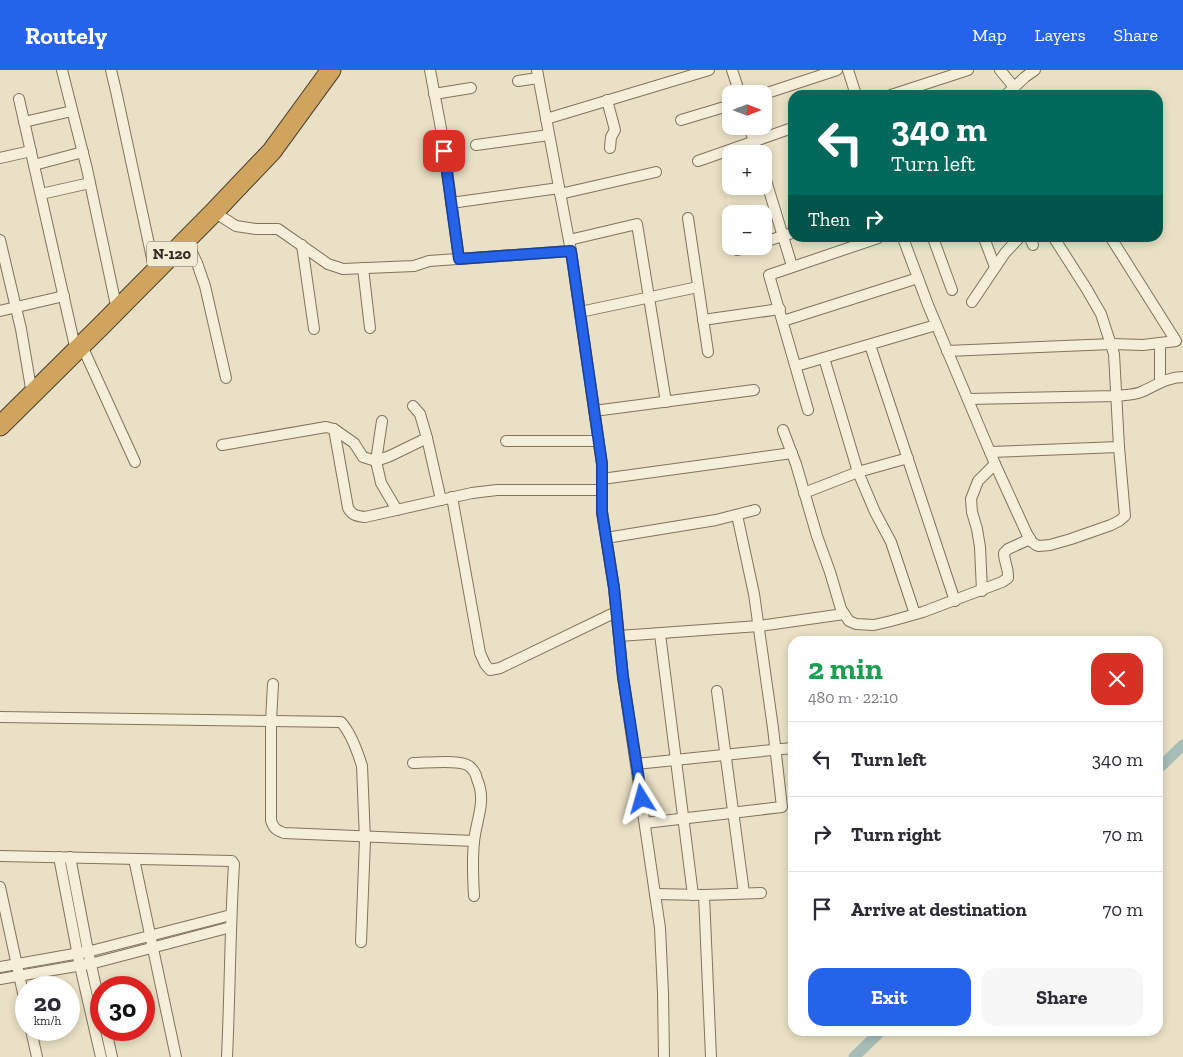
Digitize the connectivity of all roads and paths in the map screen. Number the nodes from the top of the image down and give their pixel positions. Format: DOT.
graph roads {
  1 [pos="62,70"];
  2 [pos="111,70"];
  3 [pos="332,70"];
  4 [pos="430,70"];
  5 [pos="710,70"];
  6 [pos="732,70"];
  7 [pos="838,70"];
  8 [pos="848,70"];
  9 [pos="968,70"];
  10 [pos="1000,70"];
  11 [pos="1035,70"];
  12 [pos="538,74"];
  13 [pos="518,81"];
  14 [pos="737,85"];
  15 [pos="1014,87"];
  16 [pos="471,88"];
  17 [pos="854,90"];
  18 [pos="906,90"];
  19 [pos="1011,90"];
  20 [pos="772,91"];
  21 [pos="434,94"];
  22 [pos="19,99"];
  23 [pos="607,100"];
  24 [pos="722,108"];
  25 [pos="72,111"];
  26 [pos="546,119"];
  27 [pos="681,120"];
  28 [pos="24,122"];
  29 [pos="788,129"];
  30 [pos="549,134"];
  31 [pos="752,135"];
  32 [pos="754,142"];
  33 [pos="476,145"];
  34 [pos="755,145"];
  35 [pos="610,148"];
  36 [pos="31,151"];
  37 [pos="83,152"];
  38 [pos="0,158"];
  39 [pos="698,161"];
  40 [pos="34,164"];
  41 [pos="656,172"];
  42 [pos="90,183"];
  43 [pos="560,191"];
  44 [pos="41,194"];
  45 [pos="772,194"];
  46 [pos="451,203"];
  47 [pos="214,212"];
  48 [pos="688,218"];
  49 [pos="788,234"];
  50 [pos="772,239"];
  51 [pos="0,240"];
  52 [pos="186,240"];
  53 [pos="789,242"];
  54 [pos="866,242"];
  55 [pos="904,242"];
  56 [pos="934,242"];
  57 [pos="986,242"];
  58 [pos="1015,242"];
  59 [pos="1057,242"];
  60 [pos="1114,242"];
  61 [pos="302,245"];
  62 [pos="570,245"];
  63 [pos="459,259"];
  64 [pos="792,266"];
  65 [pos="995,267"];
  66 [pos="363,268"];
  67 [pos="155,272"];
  68 [pos="918,278"];
  69 [pos="698,287"];
  70 [pos="952,290"];
  71 [pos="64,296"];
  72 [pos="649,297"];
  73 [pos="972,302"];
  74 [pos="16,307"];
  75 [pos="780,309"];
  76 [pos="117,310"];
  77 [pos="0,311"];
  78 [pos="580,312"];
  79 [pos="703,320"];
  80 [pos="783,321"];
  81 [pos="936,325"];
  82 [pos="370,328"];
  83 [pos="314,329"];
  84 [pos="1160,343"];
  85 [pos="1112,344"];
  86 [pos="870,345"];
  87 [pos="79,348"];
  88 [pos="947,351"];
  89 [pos="708,352"];
  90 [pos="824,358"];
  91 [pos="796,366"];
  92 [pos="226,378"];
  93 [pos="1183,378"];
  94 [pos="1160,382"];
  95 [pos="754,390"];
  96 [pos="32,394"];
  97 [pos="1117,396"];
  98 [pos="968,399"];
  99 [pos="666,402"];
  100 [pos="413,406"];
  101 [pos="808,410"];
  102 [pos="594,411"];
  103 [pos="382,421"];
  104 [pos="0,426"];
  105 [pos="334,429"];
  106 [pos="783,430"];
  107 [pos="427,438"];
  108 [pos="506,441"];
  109 [pos="598,441"];
  110 [pos="222,445"];
  111 [pos="1118,447"];
  112 [pos="990,452"];
  113 [pos="792,453"];
  114 [pos="908,458"];
  115 [pos="376,461"];
  116 [pos="135,462"];
  117 [pos="995,464"];
  118 [pos="858,472"];
  119 [pos="602,479"];
  120 [pos="602,490"];
  121 [pos="804,493"];
  122 [pos="452,497"];
  123 [pos="441,500"];
  124 [pos="397,510"];
  125 [pos="755,510"];
  126 [pos="737,514"];
  127 [pos="606,538"];
  128 [pos="1030,539"];
  129 [pos="982,590"];
  130 [pos="955,601"];
  131 [pos="616,612"];
  132 [pos="844,614"];
  133 [pos="915,614"];
  134 [pos="758,626"];
  135 [pos="660,634"];
  136 [pos="619,636"];
  137 [pos="273,684"];
  138 [pos="717,691"];
  139 [pos="0,717"];
  140 [pos="271,721"];
  141 [pos="788,748"];
  142 [pos="776,750"];
  143 [pos="726,755"];
  144 [pos="676,760"];
  145 [pos="412,763"];
  146 [pos="636,764"];
  147 [pos="733,813"];
  148 [pos="683,819"];
  149 [pos="645,824"];
  150 [pos="364,837"];
  151 [pos="474,841"];
  152 [pos="0,856"];
  153 [pos="59,857"];
  154 [pos="70,857"];
  155 [pos="134,859"];
  156 [pos="0,886"];
  157 [pos="744,893"];
  158 [pos="761,893"];
  159 [pos="656,894"];
  160 [pos="692,894"];
  161 [pos="704,895"];
  162 [pos="474,896"];
  163 [pos="231,915"];
  164 [pos="230,927"];
  165 [pos="150,935"];
  166 [pos="361,942"];
  167 [pos="152,947"];
  168 [pos="88,951"];
  169 [pos="77,953"];
  170 [pos="91,963"];
  171 [pos="17,964"];
  172 [pos="80,965"];
  173 [pos="0,967"];
  174 [pos="19,976"];
  175 [pos="94,976"];
  176 [pos="15,977"];
  177 [pos="0,979"];
  178 [pos="34,1041"];
  179 [pos="108,1041"];
  180 [pos="38,1057"];
  181 [pos="101,1057"];
  182 [pos="112,1057"];
  183 [pos="176,1057"];
  184 [pos="227,1057"];
  185 [pos="664,1057"];
  186 [pos="711,1057"];
  1 -- 25 [label="street"];
  2 -- 67 [label="street"];
  3 -- 47 [label="highway, N-120"];
  4 -- 21 [label="street"];
  5 -- 23 [label="street"];
  6 -- 14 [label="street"];
  7 -- 20 [label="street"];
  8 -- 17 [label="street"];
  9 -- 18 [label="street"];
  10 -- 15 [label="street"];
  11 -- 15 [label="street"];
  12 -- 13 [label="street"];
  12 -- 26 [label="street"];
  15 -- 19 [label="street"];
  16 -- 21 [label="street"];
  21 -- 46 [label="street"];
  22 -- 28 [label="street"];
  23 -- 26 [label="street"];
  23 -- 35 [label="street"];
  24 -- 27 [label="street"];
  25 -- 28 [label="street"];
  25 -- 37 [label="street"];
  26 -- 30 [label="street"];
  28 -- 36 [label="street"];
  29 -- 32 [label="street"];
  30 -- 33 [label="street"];
  30 -- 43 [label="street"];
  31 -- 32 [label="street"];
  32 -- 34 [label="street"];
  32 -- 39 [label="street"];
  36 -- 38 [label="street"];
  36 -- 40 [label="street"];
  37 -- 40 [label="street"];
  37 -- 42 [label="street"];
  40 -- 44 [label="street"];
  41 -- 43 [label="street"];
  42 -- 44 [label="street"];
  42 -- 76 [label="street"];
  43 -- 46 [label="street"];
  43 -- 62 [label="street"];
  44 -- 71 [label="street"];
  45 -- 49 [label="street"];
  46 -- 63 [label="street"];
  47 -- 52 [label="highway, N-120"];
  47 -- 61 [label="street"];
  48 -- 69 [label="street"];
  49 -- 50 [label="street"];
  51 -- 74 [label="street"];
  52 -- 67 [label="highway, N-120"];
  52 -- 92 [label="street"];
  53 -- 64 [label="street"];
  54 -- 64 [label="street"];
  55 -- 68 [label="street"];
  56 -- 70 [label="street"];
  57 -- 65 [label="street"];
  58 -- 65 [label="street"];
  59 -- 85 [label="street"];
  60 -- 84 [label="street"];
  61 -- 66 [label="street"];
  61 -- 83 [label="street"];
  62 -- 63 [label="street"];
  62 -- 72 [label="street"];
  62 -- 78 [label="street"];
  63 -- 66 [label="street"];
  64 -- 75 [label="street"];
  65 -- 73 [label="street"];
  66 -- 82 [label="street"];
  67 -- 76 [label="highway, N-120"];
  68 -- 80 [label="street"];
  68 -- 81 [label="street"];
  69 -- 72 [label="street"];
  69 -- 79 [label="street"];
  71 -- 74 [label="street"];
  71 -- 87 [label="street"];
  72 -- 78 [label="street"];
  72 -- 99 [label="street"];
  74 -- 77 [label="street"];
  74 -- 96 [label="street"];
  75 -- 79 [label="street"];
  75 -- 80 [label="street"];
  76 -- 87 [label="highway, N-120"];
  78 -- 102 [label="street"];
  79 -- 89 [label="street"];
  80 -- 91 [label="street"];
  81 -- 86 [label="street"];
  81 -- 88 [label="street"];
  84 -- 85 [label="street"];
  84 -- 94 [label="street"];
  85 -- 88 [label="street"];
  85 -- 97 [label="street"];
  86 -- 90 [label="street"];
  86 -- 114 [label="street"];
  87 -- 96 [label="highway, N-120"];
  87 -- 116 [label="street"];
  88 -- 98 [label="street"];
  90 -- 91 [label="street"];
  90 -- 118 [label="street"];
  91 -- 101 [label="street"];
  93 -- 94 [label="street"];
  94 -- 97 [label="street"];
  95 -- 99 [label="street"];
  96 -- 104 [label="highway, N-120"];
  97 -- 98 [label="street"];
  97 -- 111 [label="street"];
  98 -- 112 [label="street"];
  99 -- 102 [label="street"];
  100 -- 107 [label="street"];
  102 -- 109 [label="street"];
  103 -- 115 [label="street"];
  105 -- 110 [label="street"];
  105 -- 115 [label="street"];
  105 -- 124 [label="street"];
  106 -- 113 [label="street"];
  107 -- 115 [label="street"];
  107 -- 123 [label="street"];
  108 -- 109 [label="street"];
  109 -- 119 [label="street"];
  111 -- 112 [label="street"];
  111 -- 128 [label="street"];
  112 -- 117 [label="street"];
  113 -- 119 [label="street"];
  113 -- 121 [label="street"];
  114 -- 118 [label="street"];
  114 -- 130 [label="street"];
  115 -- 124 [label="street"];
  117 -- 128 [label="street"];
  117 -- 129 [label="street"];
  118 -- 121 [label="street"];
  118 -- 133 [label="street"];
  119 -- 120 [label="street"];
  120 -- 122 [label="street"];
  120 -- 127 [label="street"];
  121 -- 132 [label="street"];
  122 -- 123 [label="street"];
  122 -- 131 [label="street"];
  123 -- 124 [label="street"];
  125 -- 126 [label="street"];
  126 -- 127 [label="street"];
  126 -- 134 [label="street"];
  127 -- 131 [label="street"];
  128 -- 129 [label="street"];
  129 -- 130 [label="street"];
  130 -- 133 [label="street"];
  131 -- 136 [label="street"];
  132 -- 133 [label="street"];
  132 -- 134 [label="street"];
  134 -- 135 [label="street"];
  134 -- 142 [label="street"];
  135 -- 136 [label="street"];
  135 -- 144 [label="street"];
  136 -- 146 [label="street"];
  137 -- 140 [label="street"];
  138 -- 143 [label="street"];
  139 -- 140 [label="street"];
  140 -- 150 [label="street"];
  140 -- 150 [label="street"];
  141 -- 142 [label="street"];
  142 -- 143 [label="street"];
  142 -- 147 [label="street"];
  143 -- 144 [label="street"];
  143 -- 147 [label="street"];
  144 -- 146 [label="street"];
  144 -- 148 [label="street"];
  145 -- 151 [label="street"];
  146 -- 149 [label="street"];
  147 -- 148 [label="street"];
  147 -- 157 [label="street"];
  148 -- 149 [label="street"];
  148 -- 160 [label="street"];
  149 -- 159 [label="street"];
  150 -- 151 [label="street"];
  150 -- 166 [label="street"];
  151 -- 162 [label="street"];
  152 -- 153 [label="street"];
  153 -- 154 [label="street"];
  153 -- 169 [label="street"];
  154 -- 155 [label="street"];
  154 -- 168 [label="street"];
  155 -- 163 [label="street"];
  155 -- 165 [label="street"];
  156 -- 171 [label="street"];
  157 -- 158 [label="street"];
  157 -- 161 [label="street"];
  159 -- 160 [label="street"];
  159 -- 185 [label="street"];
  160 -- 161 [label="street"];
  161 -- 186 [label="street"];
  163 -- 164 [label="street"];
  163 -- 165 [label="street"];
  164 -- 167 [label="street"];
  164 -- 184 [label="street"];
  165 -- 167 [label="street"];
  165 -- 168 [label="street"];
  167 -- 170 [label="street"];
  167 -- 183 [label="street"];
  168 -- 169 [label="street"];
  168 -- 170 [label="street"];
  169 -- 171 [label="street"];
  169 -- 172 [label="street"];
  170 -- 172 [label="street"];
  170 -- 175 [label="street"];
  171 -- 173 [label="street"];
  171 -- 174 [label="street"];
  172 -- 174 [label="street"];
  172 -- 181 [label="street"];
  176 -- 177 [label="street"];
  178 -- 180 [label="street"];
  179 -- 182 [label="street"];
}
